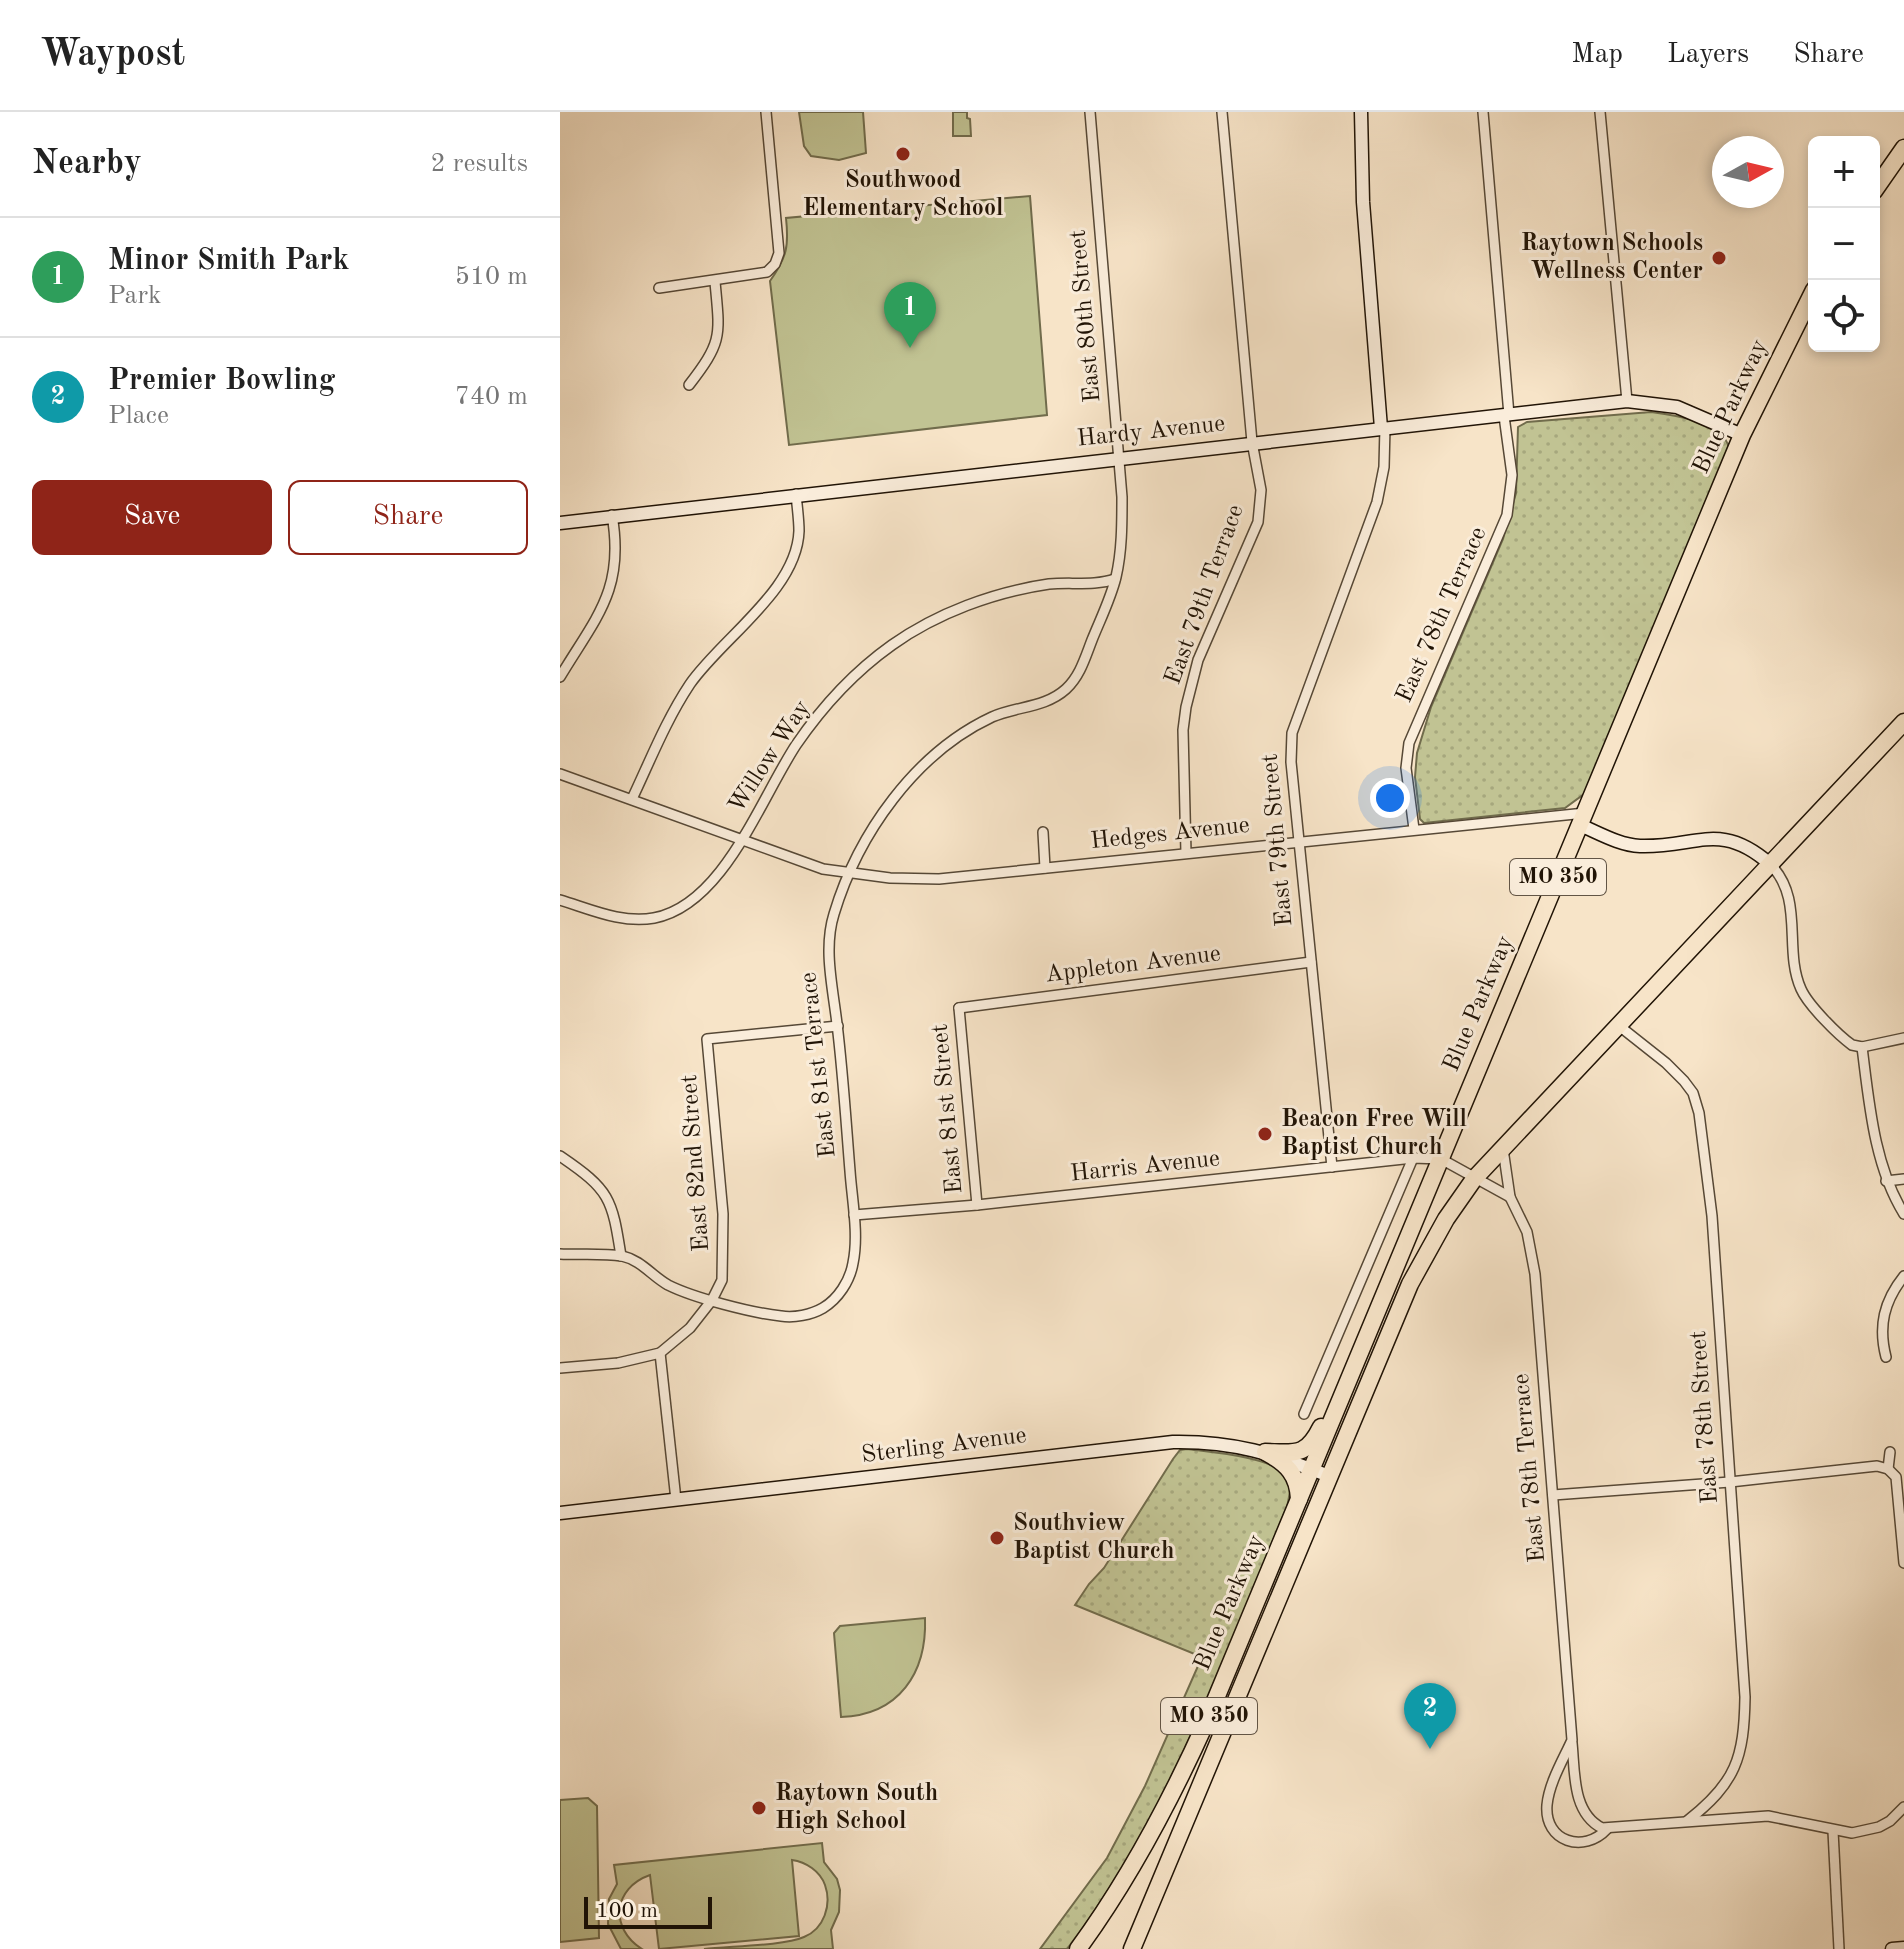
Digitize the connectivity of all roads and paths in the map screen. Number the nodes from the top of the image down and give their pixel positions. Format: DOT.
graph roads {
  1 [pos="766,112"];
  2 [pos="1090,112"];
  3 [pos="1222,112"];
  4 [pos="1361,112"];
  5 [pos="1483,112"];
  6 [pos="1600,112"];
  7 [pos="1904,148"];
  8 [pos="1880,182"];
  9 [pos="715,282"];
  10 [pos="659,288"];
  11 [pos="1808,302"];
  12 [pos="689,385"];
  13 [pos="1627,401"];
  14 [pos="1507,415"];
  15 [pos="1383,428"];
  16 [pos="1742,435"];
  17 [pos="1252,442"];
  18 [pos="1118,458"];
  19 [pos="796,494"];
  20 [pos="612,515"];
  21 [pos="560,523"];
  22 [pos="1115,579"];
  23 [pos="560,677"];
  24 [pos="1904,722"];
  25 [pos="560,774"];
  26 [pos="632,799"];
  27 [pos="1583,819"];
  28 [pos="1414,829"];
  29 [pos="1043,832"];
  30 [pos="741,839"];
  31 [pos="1299,841"];
  32 [pos="1186,853"];
  33 [pos="1770,864"];
  34 [pos="1045,868"];
  35 [pos="848,873"];
  36 [pos="560,900"];
  37 [pos="1311,962"];
  38 [pos="957,1006"];
  39 [pos="1618,1025"];
  40 [pos="838,1026"];
  41 [pos="1904,1038"];
  42 [pos="1862,1047"];
  43 [pos="1503,1148"];
  44 [pos="560,1156"];
  45 [pos="1413,1158"];
  46 [pos="1441,1159"];
  47 [pos="1332,1167"];
  48 [pos="1474,1179"];
  49 [pos="1904,1179"];
  50 [pos="1886,1181"];
  51 [pos="1510,1197"];
  52 [pos="977,1205"];
  53 [pos="1904,1214"];
  54 [pos="854,1215"];
  55 [pos="560,1254"];
  56 [pos="621,1256"];
  57 [pos="1904,1276"];
  58 [pos="712,1300"];
  59 [pos="660,1353"];
  60 [pos="1886,1357"];
  61 [pos="560,1368"];
  62 [pos="1349,1381"];
  63 [pos="1304,1414"];
  64 [pos="1265,1452"];
  65 [pos="1890,1452"];
  66 [pos="1888,1469"];
  67 [pos="1312,1470"];
  68 [pos="1329,1476"];
  69 [pos="1730,1482"];
  70 [pos="1553,1495"];
  71 [pos="676,1500"];
  72 [pos="1299,1502"];
  73 [pos="560,1513"];
  74 [pos="1904,1563"];
  75 [pos="1572,1740"];
  76 [pos="1904,1807"];
  77 [pos="1687,1821"];
  78 [pos="1607,1829"];
  79 [pos="1833,1831"];
  80 [pos="1083,1948"];
  81 [pos="1904,1948"];
  82 [pos="1132,1949"];
  83 [pos="1839,1949"];
  84 [pos="1892,1949"];
  1 -- 9 [label="street"];
  2 -- 18 [label="street, East 80th Street"];
  3 -- 17 [label="street, East 79th Terrace"];
  4 -- 15 [label="street, East 79th Street"];
  5 -- 14 [label="street, East 78th Terrace"];
  6 -- 13 [label="street"];
  7 -- 8 [label="highway"];
  9 -- 10 [label="street"];
  9 -- 12 [label="street"];
  11 -- 16 [label="highway, Blue Parkway / MO 350"];
  13 -- 14 [label="street, Hardy Avenue"];
  13 -- 16 [label="street, Hardy Avenue"];
  14 -- 15 [label="street, Hardy Avenue"];
  14 -- 28 [label="street, East 78th Terrace"];
  15 -- 17 [label="street, Hardy Avenue"];
  15 -- 31 [label="street, East 79th Street"];
  16 -- 27 [label="highway, Blue Parkway / MO 350"];
  17 -- 18 [label="street, Hardy Avenue"];
  17 -- 32 [label="street, East 79th Terrace"];
  18 -- 19 [label="street, Hardy Avenue"];
  18 -- 22 [label="street, East 80th Street"];
  19 -- 20 [label="street, Hardy Avenue"];
  19 -- 26 [label="street"];
  20 -- 21 [label="street, Hardy Avenue"];
  20 -- 23 [label="street"];
  22 -- 30 [label="street, Willow Way"];
  22 -- 35 [label="street, East 80th Street"];
  24 -- 33 [label="highway, Blue Parkway / MO 350"];
  25 -- 26 [label="street, Hedges Avenue"];
  26 -- 30 [label="street, Hedges Avenue"];
  27 -- 28 [label="street, Hedges Avenue"];
  27 -- 33 [label="street"];
  27 -- 46 [label="highway, Blue Parkway / MO 350"];
  28 -- 31 [label="street, Hedges Avenue"];
  29 -- 34 [label="street"];
  30 -- 35 [label="street, Hedges Avenue"];
  30 -- 36 [label="street, Willow Way"];
  31 -- 32 [label="street, Hedges Avenue"];
  31 -- 37 [label="street, East 79th Street"];
  32 -- 34 [label="street, Hedges Avenue"];
  33 -- 39 [label="highway, Blue Parkway / MO 350"];
  33 -- 42 [label="street"];
  34 -- 35 [label="street, Hedges Avenue"];
  35 -- 40 [label="street, East 81st Terrace"];
  37 -- 38 [label="street, Appleton Avenue"];
  37 -- 47 [label="street, East 79th Street"];
  38 -- 52 [label="street, East 81st Street"];
  39 -- 43 [label="highway, Blue Parkway / MO 350"];
  39 -- 69 [label="street, East 78th Street"];
  40 -- 54 [label="street, East 81st Terrace"];
  40 -- 58 [label="street, East 82nd Street"];
  41 -- 42 [label="street"];
  42 -- 50 [label="street"];
  43 -- 48 [label="highway, Blue Parkway / MO 350"];
  43 -- 51 [label="street, East 78th Terrace"];
  44 -- 56 [label="street"];
  45 -- 46 [label="street, Harris Avenue"];
  45 -- 47 [label="street, Harris Avenue"];
  45 -- 63 [label="street"];
  46 -- 48 [label="street"];
  46 -- 62 [label="highway, Blue Parkway / MO 350"];
  47 -- 52 [label="street, Harris Avenue"];
  48 -- 51 [label="street"];
  48 -- 68 [label="highway, Blue Parkway / MO 350"];
  49 -- 50 [label="street"];
  50 -- 53 [label="street"];
  51 -- 70 [label="street, East 78th Terrace"];
  52 -- 54 [label="street, Harris Avenue"];
  54 -- 58 [label="street, East 81st Terrace"];
  55 -- 56 [label="street"];
  56 -- 58 [label="street"];
  57 -- 60 [label="street"];
  58 -- 59 [label="street, East 82nd Street"];
  59 -- 61 [label="street"];
  59 -- 71 [label="street"];
  62 -- 64 [label="highway"];
  62 -- 67 [label="highway, Blue Parkway / MO 350"];
  64 -- 67 [label="street, Sterling Avenue"];
  64 -- 71 [label="street, Sterling Avenue"];
  64 -- 72 [label="highway"];
  65 -- 66 [label="street"];
  66 -- 69 [label="street"];
  66 -- 74 [label="street"];
  67 -- 68 [label="street, Sterling Avenue"];
  67 -- 72 [label="highway, Blue Parkway / MO 350"];
  68 -- 82 [label="highway, Blue Parkway / MO 350"];
  69 -- 70 [label="street"];
  69 -- 77 [label="street, East 78th Street"];
  70 -- 75 [label="street, East 78th Terrace"];
  71 -- 73 [label="street, Sterling Avenue"];
  72 -- 80 [label="highway, Blue Parkway / MO 350"];
  75 -- 78 [label="street, East 78th Terrace"];
  75 -- 78 [label="street, East 78th Terrace"];
  76 -- 79 [label="street"];
  77 -- 78 [label="street"];
  77 -- 79 [label="street"];
  79 -- 83 [label="street"];
  81 -- 84 [label="street"];
}
